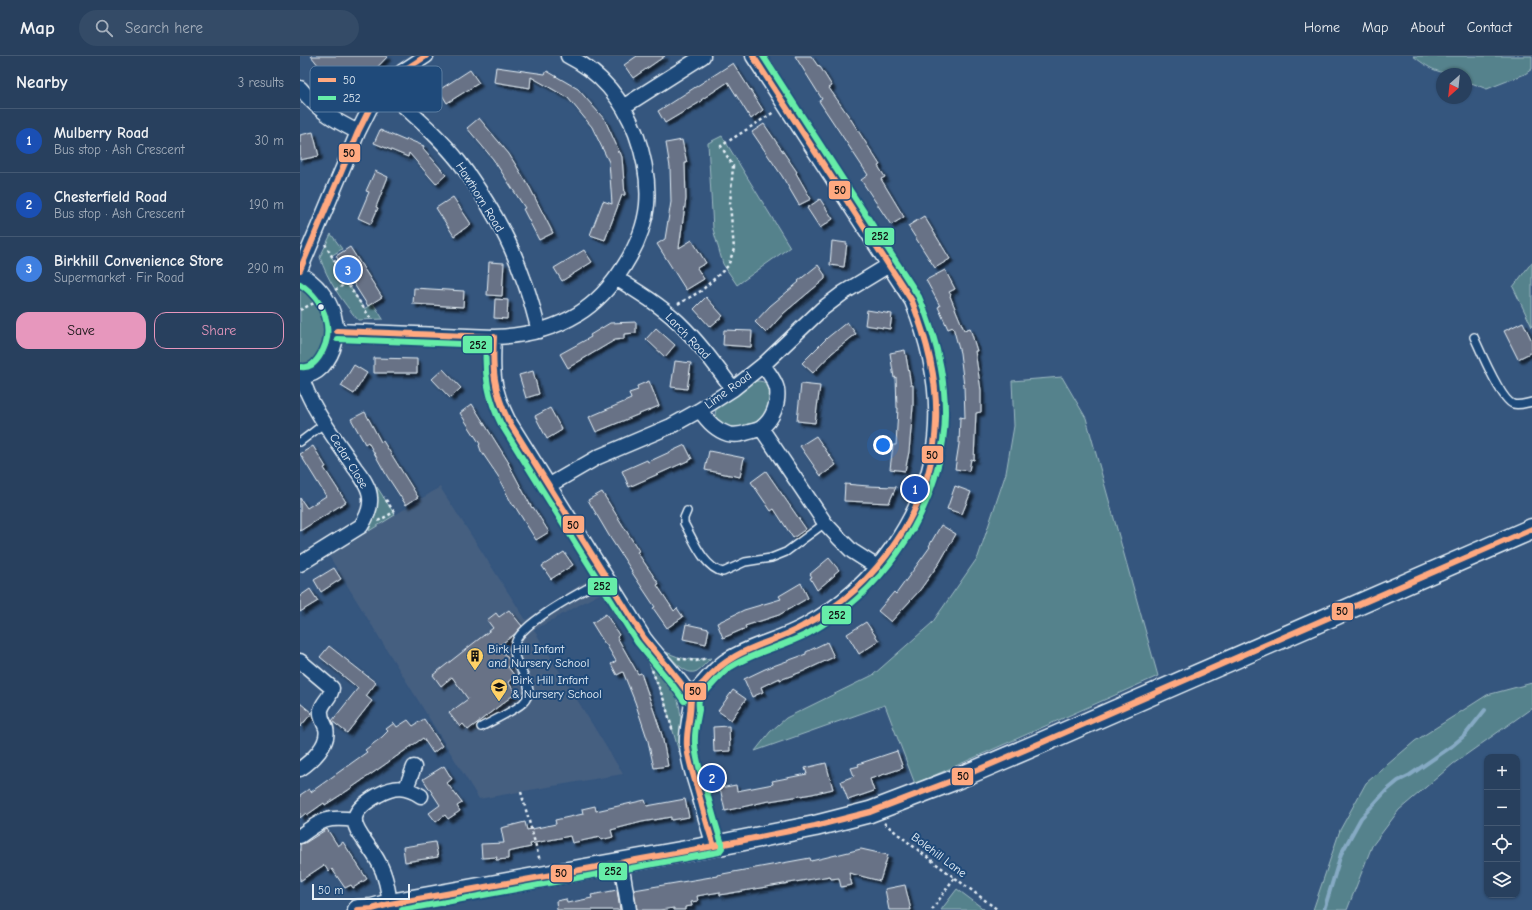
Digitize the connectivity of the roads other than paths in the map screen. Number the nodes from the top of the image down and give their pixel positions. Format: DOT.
graph roads {
  1 [pos="426,56"];
  2 [pos="568,56"];
  3 [pos="704,56"];
  4 [pos="754,56"];
  5 [pos="410,66"];
  6 [pos="300,88"];
  7 [pos="310,99"];
  8 [pos="623,107"];
  9 [pos="322,112"];
  10 [pos="368,112"];
  11 [pos="409,112"];
  12 [pos="358,132"];
  13 [pos="890,265"];
  14 [pos="300,270"];
  15 [pos="300,274"];
  16 [pos="616,278"];
  17 [pos="337,331"];
  18 [pos="539,331"];
  19 [pos="494,337"];
  20 [pos="1474,337"];
  21 [pos="763,365"];
  22 [pos="301,376"];
  23 [pos="733,389"];
  24 [pos="1532,402"];
  25 [pos="700,410"];
  26 [pos="326,423"];
  27 [pos="761,428"];
  28 [pos="300,442"];
  29 [pos="548,486"];
  30 [pos="687,511"];
  31 [pos="825,523"];
  32 [pos="1532,529"];
  33 [pos="300,564"];
  34 [pos="877,567"];
  35 [pos="607,577"];
  36 [pos="300,661"];
  37 [pos="691,697"];
  38 [pos="481,727"];
  39 [pos="414,767"];
  40 [pos="300,769"];
  41 [pos="406,788"];
  42 [pos="421,796"];
  43 [pos="355,820"];
  44 [pos="300,836"];
  45 [pos="714,846"];
  46 [pos="621,863"];
  47 [pos="373,908"];
  48 [pos="629,910"];
  1 -- 5 [label="street"];
  2 -- 8 [label="street"];
  3 -- 8 [label="street"];
  4 -- 13 [label="street"];
  6 -- 7 [label="street"];
  8 -- 16 [label="street"];
  9 -- 12 [label="street"];
  10 -- 12 [label="street"];
  11 -- 18 [label="street, Hawthorn Road"];
  12 -- 14 [label="street"];
  13 -- 21 [label="street, Lime Road"];
  13 -- 34 [label="street"];
  15 -- 17 [label="street"];
  16 -- 18 [label="street"];
  16 -- 23 [label="street, Larch Road"];
  17 -- 19 [label="street"];
  17 -- 22 [label="street"];
  18 -- 19 [label="street"];
  19 -- 29 [label="street"];
  20 -- 24 [label="lane"];
  21 -- 23 [label="street, Lime Road"];
  21 -- 27 [label="street"];
  22 -- 26 [label="street, Cedar Close"];
  23 -- 25 [label="street, Lime Road"];
  25 -- 27 [label="street"];
  25 -- 29 [label="street, Lime Road"];
  26 -- 28 [label="lane"];
  26 -- 33 [label="street, Cedar Close"];
  27 -- 31 [label="street"];
  29 -- 35 [label="street"];
  30 -- 31 [label="lane"];
  31 -- 34 [label="street"];
  32 -- 45 [label="main road"];
  34 -- 37 [label="street"];
  35 -- 37 [label="street"];
  35 -- 38 [label="lane"];
  36 -- 40 [label="street"];
  37 -- 45 [label="street"];
  39 -- 41 [label="street"];
  41 -- 42 [label="street"];
  41 -- 43 [label="street"];
  43 -- 44 [label="street"];
  43 -- 47 [label="street"];
  45 -- 46 [label="main road"];
  46 -- 47 [label="main road"];
  46 -- 48 [label="street"];
}
